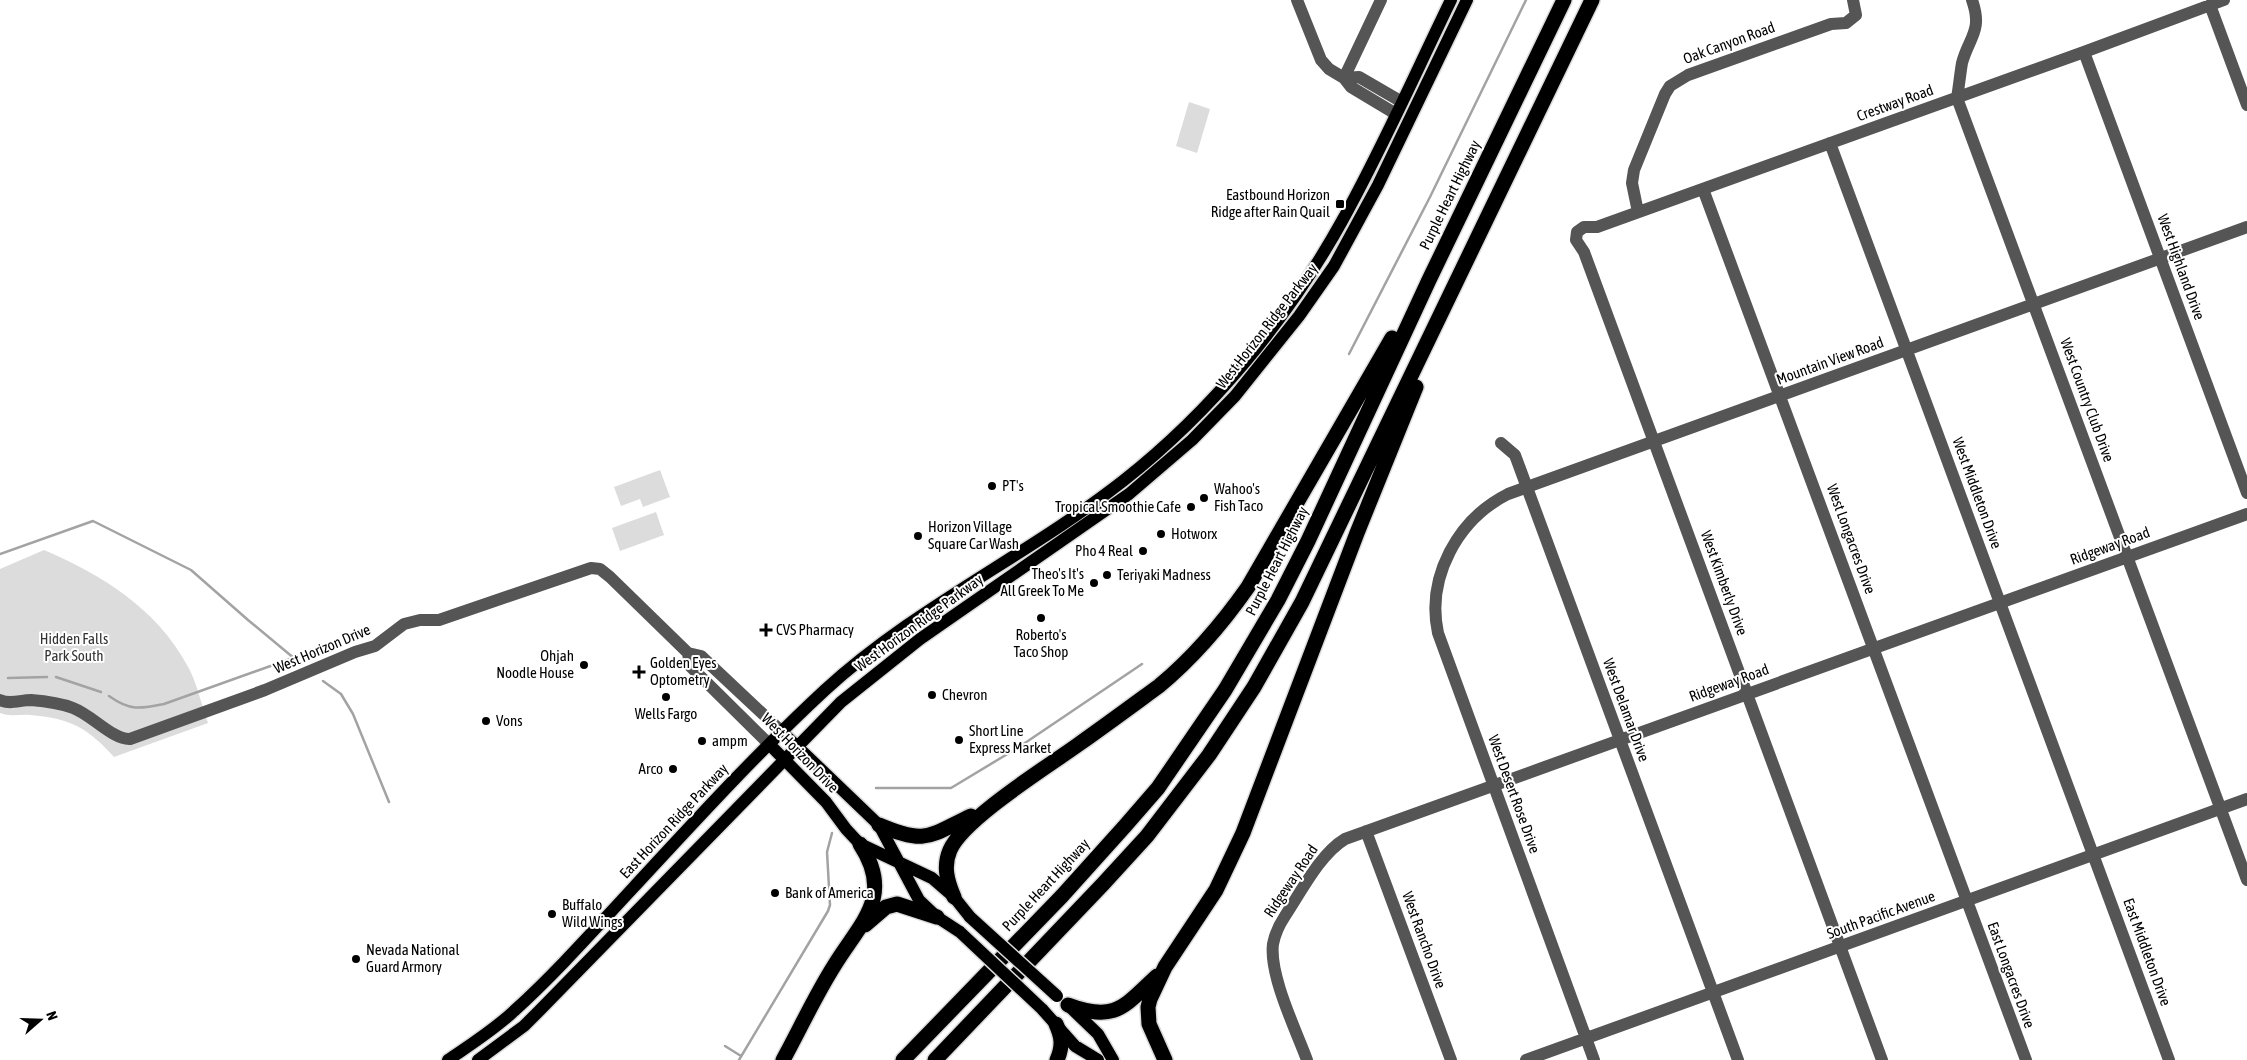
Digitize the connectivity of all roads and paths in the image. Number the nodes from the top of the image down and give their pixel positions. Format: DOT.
graph roads {
  1 [pos="1297,0"];
  2 [pos="1381,0"];
  3 [pos="1451,0"];
  4 [pos="1467,0"];
  5 [pos="1564,0"];
  6 [pos="1592,0"];
  7 [pos="1853,0"];
  8 [pos="1972,0"];
  9 [pos="2224,0"];
  10 [pos="2210,5"];
  11 [pos="2084,52"];
  12 [pos="1344,78"];
  13 [pos="1957,98"];
  14 [pos="1402,102"];
  15 [pos="2247,105"];
  16 [pos="1396,114"];
  17 [pos="1830,143"];
  18 [pos="1378,185"];
  19 [pos="1703,189"];
  20 [pos="1638,212"];
  21 [pos="2247,227"];
  22 [pos="1577,232"];
  23 [pos="1468,258"];
  24 [pos="2160,258"];
  25 [pos="1429,280"];
  26 [pos="1291,302"];
  27 [pos="2034,304"];
  28 [pos="1302,312"];
  29 [pos="1907,350"];
  30 [pos="1780,396"];
  31 [pos="1201,410"];
  32 [pos="1653,441"];
  33 [pos="1501,443"];
  34 [pos="1182,450"];
  35 [pos="1527,487"];
  36 [pos="2247,493"];
  37 [pos="1087,507"];
  38 [pos="2247,514"];
  39 [pos="1095,518"];
  40 [pos="1448,557"];
  41 [pos="2127,557"];
  42 [pos="970,584"];
  43 [pos="980,599"];
  44 [pos="2000,602"];
  45 [pos="1874,648"];
  46 [pos="688,653"];
  47 [pos="1748,694"];
  48 [pos="0,700"];
  49 [pos="782,732"];
  50 [pos="1620,740"];
  51 [pos="770,744"];
  52 [pos="797,747"];
  53 [pos="784,761"];
  54 [pos="1493,785"];
  55 [pos="2247,800"];
  56 [pos="991,807"];
  57 [pos="2220,809"];
  58 [pos="879,825"];
  59 [pos="1366,831"];
  60 [pos="860,844"];
  61 [pos="2094,855"];
  62 [pos="900,863"];
  63 [pos="2247,880"];
  64 [pos="954,897"];
  65 [pos="1967,901"];
  66 [pos="936,916"];
  67 [pos="599,924"];
  68 [pos="862,928"];
  69 [pos="612,936"];
  70 [pos="1840,947"];
  71 [pos="1166,967"];
  72 [pos="1713,993"];
  73 [pos="1062,1001"];
  74 [pos="1056,1024"];
  75 [pos="1586,1039"];
  76 [pos="448,1060"];
  77 [pos="478,1060"];
  78 [pos="783,1060"];
  79 [pos="903,1060"];
  80 [pos="935,1060"];
  81 [pos="1057,1060"];
  82 [pos="1098,1060"];
  83 [pos="1113,1060"];
  84 [pos="1165,1060"];
  85 [pos="1307,1060"];
  86 [pos="1451,1060"];
  87 [pos="1526,1060"];
  88 [pos="1594,1060"];
  89 [pos="1738,1060"];
  90 [pos="1882,1060"];
  91 [pos="2026,1060"];
  92 [pos="2169,1060"];
  1 -- 12 [label="street"];
  2 -- 12 [label="street"];
  3 -- 14 [label="main road, West Horizon Ridge Parkway"];
  4 -- 18 [label="main road, West Horizon Ridge Parkway"];
  5 -- 25 [label="highway, Purple Heart Highway"];
  6 -- 23 [label="highway"];
  7 -- 20 [label="street, Oak Canyon Road"];
  8 -- 13 [label="street, West Country Club Drive"];
  9 -- 10 [label="street, Crestway Road"];
  10 -- 11 [label="street, Crestway Road"];
  10 -- 15 [label="street"];
  11 -- 13 [label="street, Crestway Road"];
  11 -- 24 [label="street, West Highland Drive"];
  12 -- 14 [label="street"];
  12 -- 16 [label="street"];
  13 -- 17 [label="street, Crestway Road"];
  13 -- 27 [label="street, West Country Club Drive"];
  14 -- 16 [label="main road, West Horizon Ridge Parkway"];
  14 -- 18 [label="main road"];
  16 -- 26 [label="main road, West Horizon Ridge Parkway"];
  17 -- 19 [label="street, Crestway Road"];
  17 -- 29 [label="street, West Middleton Drive"];
  18 -- 28 [label="main road, West Horizon Ridge Parkway"];
  19 -- 20 [label="street, Crestway Road"];
  19 -- 30 [label="street, West Longacres Drive"];
  20 -- 22 [label="street, Crestway Road"];
  21 -- 24 [label="street, Mountain View Road"];
  22 -- 32 [label="street, West Kimberly Drive"];
  23 -- 71 [label="highway"];
  23 -- 80 [label="highway"];
  24 -- 27 [label="street, Mountain View Road"];
  24 -- 36 [label="street, West Highland Drive"];
  25 -- 56 [label="highway"];
  25 -- 79 [label="highway, Purple Heart Highway"];
  26 -- 28 [label="main road"];
  26 -- 31 [label="main road, West Horizon Ridge Parkway"];
  27 -- 29 [label="street, Mountain View Road"];
  27 -- 41 [label="street, West Country Club Drive"];
  28 -- 34 [label="main road, West Horizon Ridge Parkway"];
  29 -- 30 [label="street, Mountain View Road"];
  29 -- 44 [label="street, West Middleton Drive"];
  30 -- 32 [label="street, Mountain View Road"];
  30 -- 45 [label="street, West Longacres Drive"];
  31 -- 34 [label="main road"];
  31 -- 37 [label="main road, West Horizon Ridge Parkway"];
  32 -- 35 [label="street, Mountain View Road"];
  32 -- 47 [label="street, West Kimberly Drive"];
  33 -- 35 [label="street, West Delamar Drive"];
  34 -- 39 [label="main road, West Horizon Ridge Parkway"];
  35 -- 40 [label="street, Mountain View Road"];
  35 -- 50 [label="street, West Delamar Drive"];
  37 -- 39 [label="main road"];
  37 -- 42 [label="main road, West Horizon Ridge Parkway"];
  38 -- 41 [label="street, Ridgeway Road"];
  39 -- 43 [label="main road, West Horizon Ridge Parkway"];
  40 -- 54 [label="street, West Desert Rose Drive"];
  41 -- 44 [label="street, Ridgeway Road"];
  41 -- 57 [label="street, West Country Club Drive"];
  42 -- 43 [label="main road"];
  42 -- 49 [label="main road, West Horizon Ridge Parkway"];
  43 -- 52 [label="main road, West Horizon Ridge Parkway"];
  44 -- 45 [label="street, Ridgeway Road"];
  44 -- 61 [label="street, West Middleton Drive"];
  45 -- 47 [label="street, Ridgeway Road"];
  45 -- 65 [label="street, West Longacres Drive"];
  46 -- 48 [label="street, West Horizon Drive"];
  46 -- 49 [label="street, West Horizon Drive"];
  46 -- 51 [label="street, West Horizon Drive"];
  47 -- 50 [label="street, Ridgeway Road"];
  47 -- 70 [label="street, West Kimberly Drive"];
  49 -- 51 [label="main road, West Horizon Ridge Parkway"];
  49 -- 52 [label="main road, West Horizon Drive"];
  50 -- 54 [label="street, Ridgeway Road"];
  50 -- 72 [label="street, West Delamar Drive"];
  51 -- 53 [label="main road, West Horizon Drive"];
  51 -- 67 [label="main road, East Horizon Ridge Parkway"];
  52 -- 53 [label="main road, West Horizon Ridge Parkway"];
  52 -- 58 [label="main road, West Horizon Drive"];
  53 -- 60 [label="main road, West Horizon Drive"];
  53 -- 69 [label="main road"];
  54 -- 59 [label="street, Ridgeway Road"];
  54 -- 75 [label="street, West Desert Rose Drive"];
  55 -- 57 [label="street, South Pacific Avenue"];
  56 -- 58 [label="highway"];
  56 -- 64 [label="highway"];
  57 -- 61 [label="street, South Pacific Avenue"];
  57 -- 63 [label="street, West Country Club Drive"];
  58 -- 62 [label="main road, West Horizon Drive"];
  59 -- 85 [label="street, Ridgeway Road"];
  59 -- 86 [label="street, West Rancho Drive"];
  60 -- 62 [label="main road, West Horizon Drive"];
  60 -- 68 [label="highway"];
  61 -- 65 [label="street, South Pacific Avenue"];
  61 -- 92 [label="street, East Middleton Drive"];
  62 -- 64 [label="main road, West Horizon Drive"];
  62 -- 66 [label="main road, West Horizon Drive"];
  64 -- 73 [label="main road, West Horizon Drive, bridge"];
  65 -- 70 [label="street, South Pacific Avenue"];
  65 -- 91 [label="street, East Longacres Drive"];
  66 -- 68 [label="highway"];
  66 -- 74 [label="main road, West Horizon Drive, bridge"];
  67 -- 69 [label="main road"];
  67 -- 76 [label="main road, East Horizon Ridge Parkway"];
  68 -- 78 [label="highway"];
  69 -- 77 [label="main road"];
  70 -- 72 [label="street, South Pacific Avenue"];
  70 -- 90 [label="street, West Kimberly Drive"];
  71 -- 73 [label="highway"];
  71 -- 84 [label="highway"];
  72 -- 75 [label="street, South Pacific Avenue"];
  72 -- 89 [label="street, West Delamar Drive"];
  73 -- 83 [label="main road, West Horizon Drive"];
  74 -- 81 [label="highway"];
  74 -- 82 [label="main road, West Horizon Drive"];
  75 -- 87 [label="street, South Pacific Avenue"];
  75 -- 88 [label="street, West Desert Rose Drive"];
}
